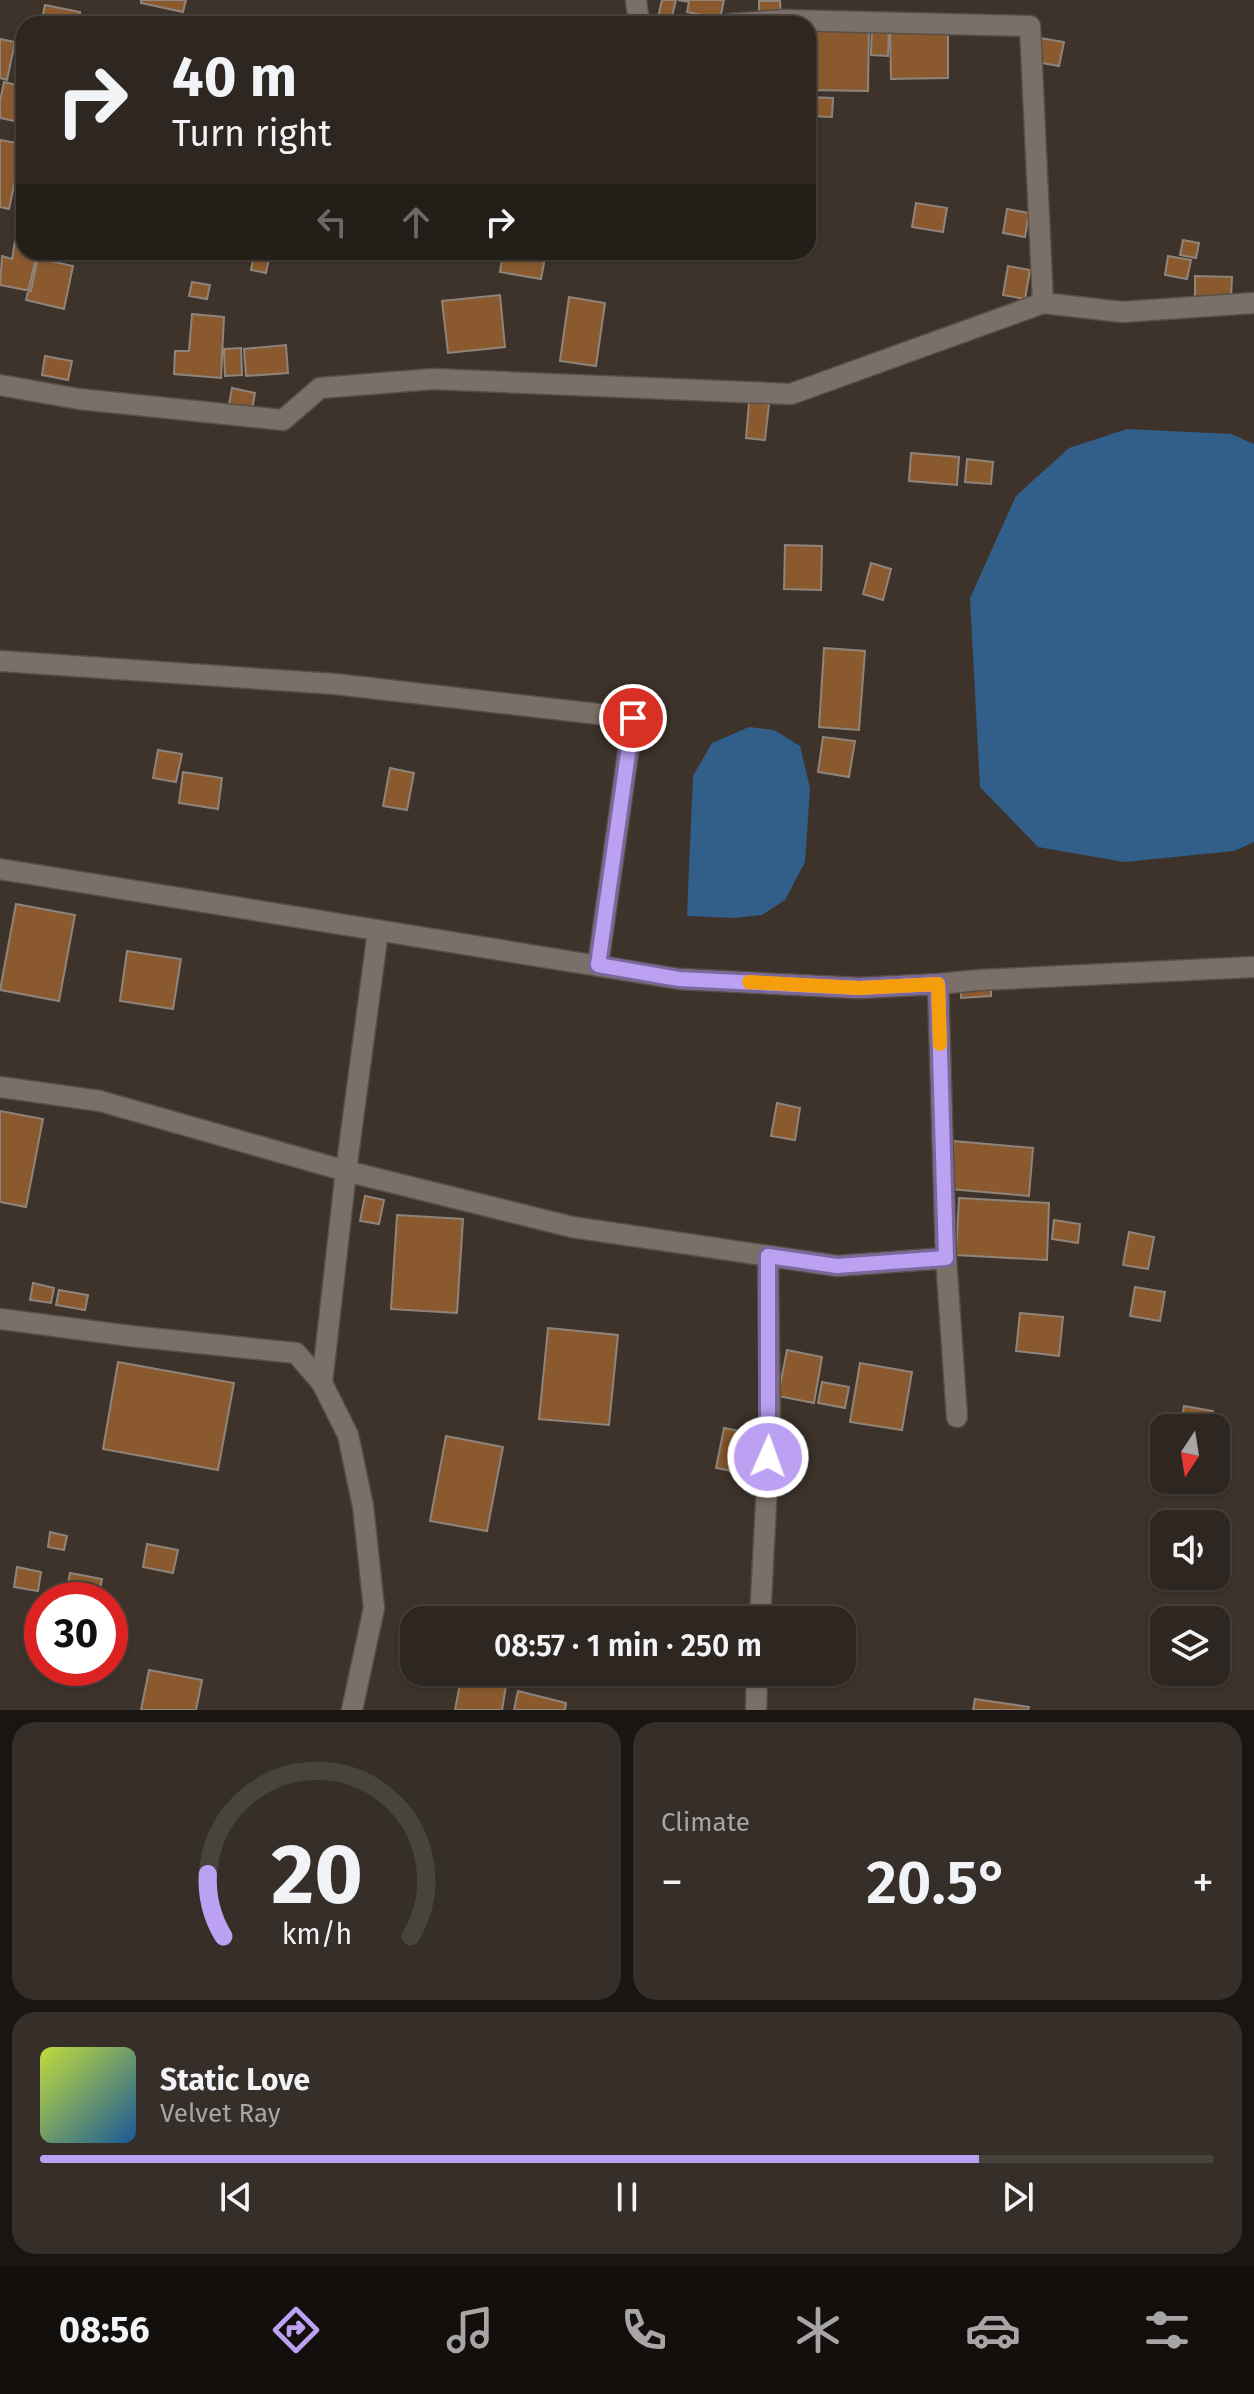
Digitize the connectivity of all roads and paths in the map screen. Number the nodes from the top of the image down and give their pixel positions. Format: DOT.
graph roads {
  1 [pos="816,21"];
  2 [pos="1043,303"];
  3 [pos="1254,303"];
  4 [pos="0,385"];
  5 [pos="0,661"];
  6 [pos="0,869"];
  7 [pos="378,931"];
  8 [pos="598,965"];
  9 [pos="1254,967"];
  10 [pos="938,984"];
  11 [pos="0,1087"];
  12 [pos="346,1171"];
  13 [pos="768,1256"];
  14 [pos="946,1258"];
  15 [pos="0,1319"];
  16 [pos="322,1383"];
  17 [pos="957,1417"];
  18 [pos="761,1606"];
  19 [pos="757,1686"];
  20 [pos="352,1710"];
  21 [pos="756,1710"];
  1 -- 2 [label="street"];
  2 -- 3 [label="street"];
  2 -- 4 [label="street"];
  5 -- 8 [label="street"];
  6 -- 7 [label="street"];
  7 -- 8 [label="street"];
  7 -- 12 [label="street"];
  8 -- 10 [label="street"];
  9 -- 10 [label="street"];
  10 -- 14 [label="street"];
  11 -- 12 [label="street"];
  12 -- 13 [label="street"];
  12 -- 16 [label="street"];
  13 -- 14 [label="street"];
  13 -- 18 [label="street"];
  14 -- 17 [label="street"];
  15 -- 16 [label="street"];
  16 -- 20 [label="street"];
  19 -- 21 [label="street"];
}
